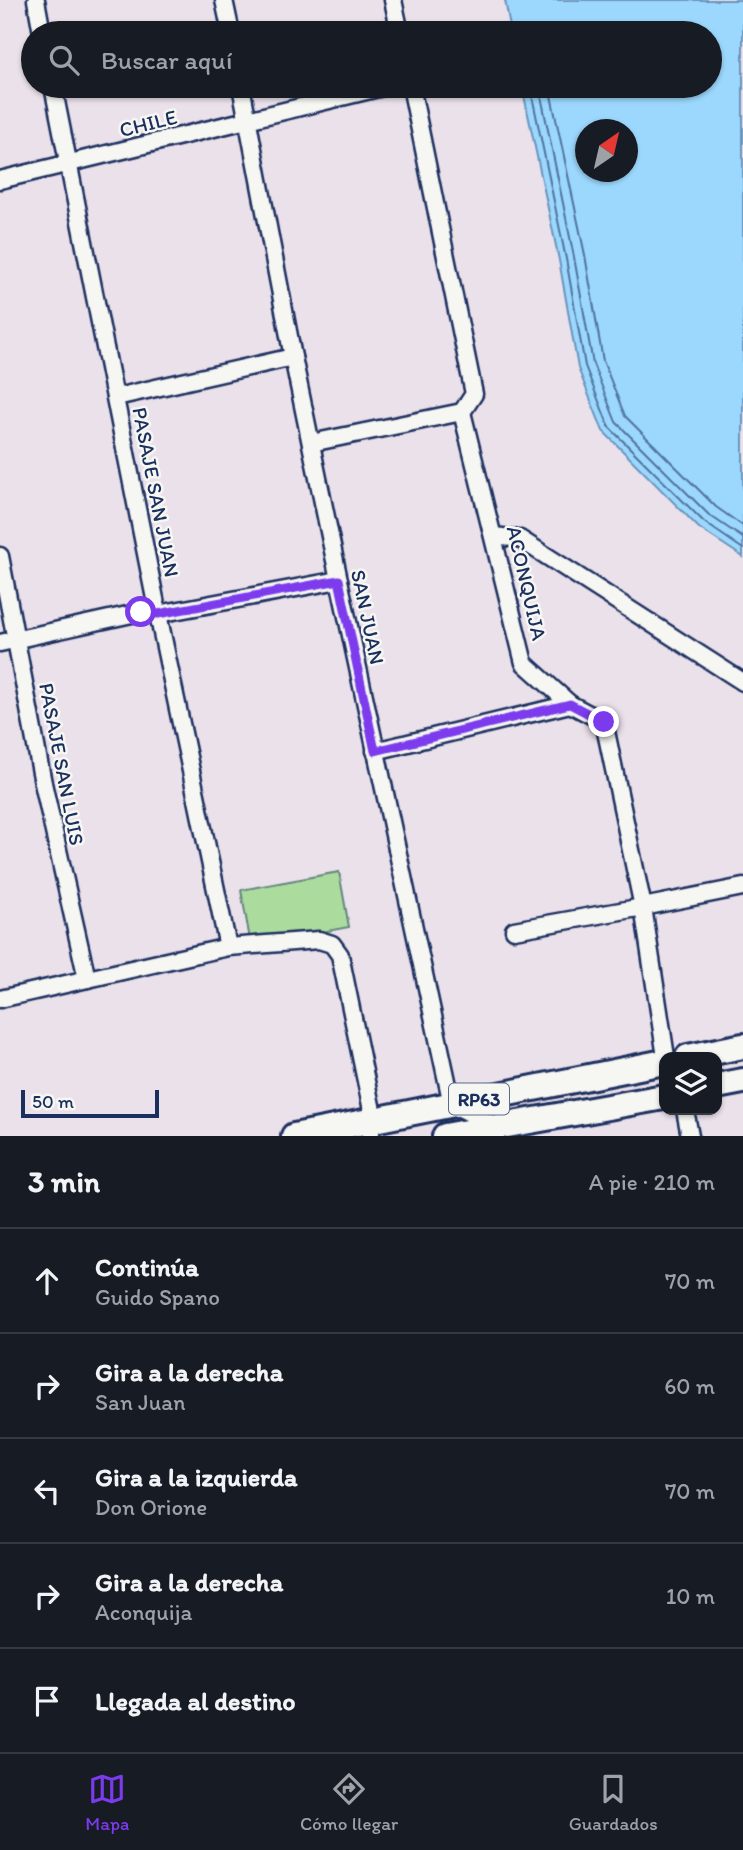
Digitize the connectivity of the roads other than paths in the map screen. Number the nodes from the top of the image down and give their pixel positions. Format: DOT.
graph roads {
  1 [pos="36,0"];
  2 [pos="224,0"];
  3 [pos="393,0"];
  4 [pos="40,21"];
  5 [pos="228,21"];
  6 [pos="397,21"];
  7 [pos="55,98"];
  8 [pos="243,98"];
  9 [pos="339,98"];
  10 [pos="413,98"];
  11 [pos="248,121"];
  12 [pos="69,164"];
  13 [pos="0,180"];
  14 [pos="293,357"];
  15 [pos="116,397"];
  16 [pos="462,412"];
  17 [pos="311,443"];
  18 [pos="494,536"];
  19 [pos="0,556"];
  20 [pos="339,580"];
  21 [pos="158,614"];
  22 [pos="16,639"];
  23 [pos="0,643"];
  24 [pos="743,682"];
  25 [pos="570,704"];
  26 [pos="375,751"];
  27 [pos="743,887"];
  28 [pos="643,907"];
  29 [pos="514,930"];
  30 [pos="228,947"];
  31 [pos="87,979"];
  32 [pos="0,999"];
  33 [pos="743,1046"];
  34 [pos="664,1052"];
  35 [pos="713,1052"];
  36 [pos="659,1061"];
  37 [pos="743,1081"];
  38 [pos="722,1085"];
  39 [pos="659,1098"];
  40 [pos="452,1104"];
  41 [pos="686,1115"];
  42 [pos="498,1126"];
  43 [pos="372,1128"];
  44 [pos="294,1136"];
  45 [pos="445,1136"];
  46 [pos="690,1136"];
  1 -- 4 [label="street"];
  2 -- 5 [label="street"];
  3 -- 6 [label="street"];
  7 -- 12 [label="street, PASAJE SAN JUAN"];
  8 -- 11 [label="street, SAN JUAN"];
  9 -- 11 [label="street, CHILE"];
  10 -- 16 [label="street"];
  11 -- 12 [label="street, CHILE"];
  11 -- 14 [label="street, SAN JUAN"];
  12 -- 13 [label="street, CHILE"];
  12 -- 15 [label="street, PASAJE SAN JUAN"];
  14 -- 15 [label="street"];
  14 -- 17 [label="street, SAN JUAN"];
  15 -- 21 [label="street, PASAJE SAN JUAN"];
  16 -- 17 [label="street"];
  16 -- 18 [label="street, ACONQUIJA"];
  17 -- 20 [label="street, SAN JUAN"];
  18 -- 24 [label="street"];
  18 -- 25 [label="street, ACONQUIJA"];
  19 -- 22 [label="street, PASAJE SAN LUIS"];
  20 -- 21 [label="street"];
  20 -- 26 [label="street, SAN JUAN"];
  21 -- 22 [label="street"];
  21 -- 30 [label="street, PASAJE SAN JUAN"];
  22 -- 23 [label="street"];
  22 -- 31 [label="street, PASAJE SAN LUIS"];
  25 -- 26 [label="street"];
  25 -- 28 [label="street, ACONQUIJA"];
  26 -- 40 [label="street, SAN JUAN"];
  27 -- 28 [label="street"];
  28 -- 29 [label="street"];
  28 -- 34 [label="street, ACONQUIJA"];
  30 -- 31 [label="street"];
  30 -- 43 [label="street"];
  31 -- 32 [label="street"];
  33 -- 35 [label="main road"];
  36 -- 40 [label="main road, RP63"];
  37 -- 38 [label="main road"];
  39 -- 42 [label="main road, RP63"];
  40 -- 42 [label="street"];
  40 -- 43 [label="main road, RP63"];
  41 -- 46 [label="street"];
  42 -- 45 [label="main road, RP63"];
  43 -- 44 [label="main road, RP63"];
}
